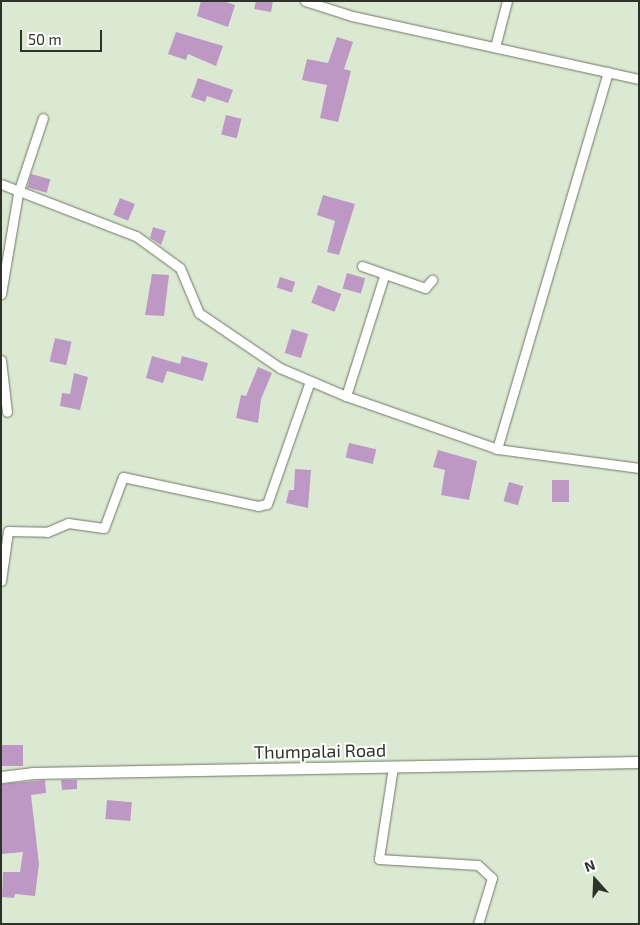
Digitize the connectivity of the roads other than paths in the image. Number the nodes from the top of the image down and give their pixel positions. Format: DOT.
graph roads {
  1 [pos="304,1"];
  2 [pos="507,1"];
  3 [pos="495,47"];
  4 [pos="608,72"];
  5 [pos="639,80"];
  6 [pos="43,118"];
  7 [pos="1,184"];
  8 [pos="18,193"];
  9 [pos="362,266"];
  10 [pos="384,276"];
  11 [pos="432,280"];
  12 [pos="1,294"];
  13 [pos="1,360"];
  14 [pos="310,381"];
  15 [pos="346,396"];
  16 [pos="7,412"];
  17 [pos="497,450"];
  18 [pos="639,468"];
  19 [pos="1,581"];
  20 [pos="639,762"];
  21 [pos="393,767"];
  22 [pos="1,777"];
  23 [pos="478,924"];
  1 -- 3 [label="street"];
  2 -- 3 [label="street"];
  3 -- 4 [label="street"];
  4 -- 5 [label="street"];
  4 -- 17 [label="street"];
  6 -- 8 [label="street"];
  7 -- 8 [label="street"];
  8 -- 12 [label="street"];
  8 -- 14 [label="street"];
  9 -- 10 [label="street"];
  10 -- 11 [label="street"];
  10 -- 15 [label="street"];
  13 -- 16 [label="street"];
  14 -- 15 [label="street"];
  14 -- 19 [label="street"];
  15 -- 17 [label="street"];
  17 -- 18 [label="street"];
  20 -- 21 [label="street, Thumpalai Road"];
  21 -- 22 [label="street, Thumpalai Road"];
  21 -- 23 [label="street"];
}
